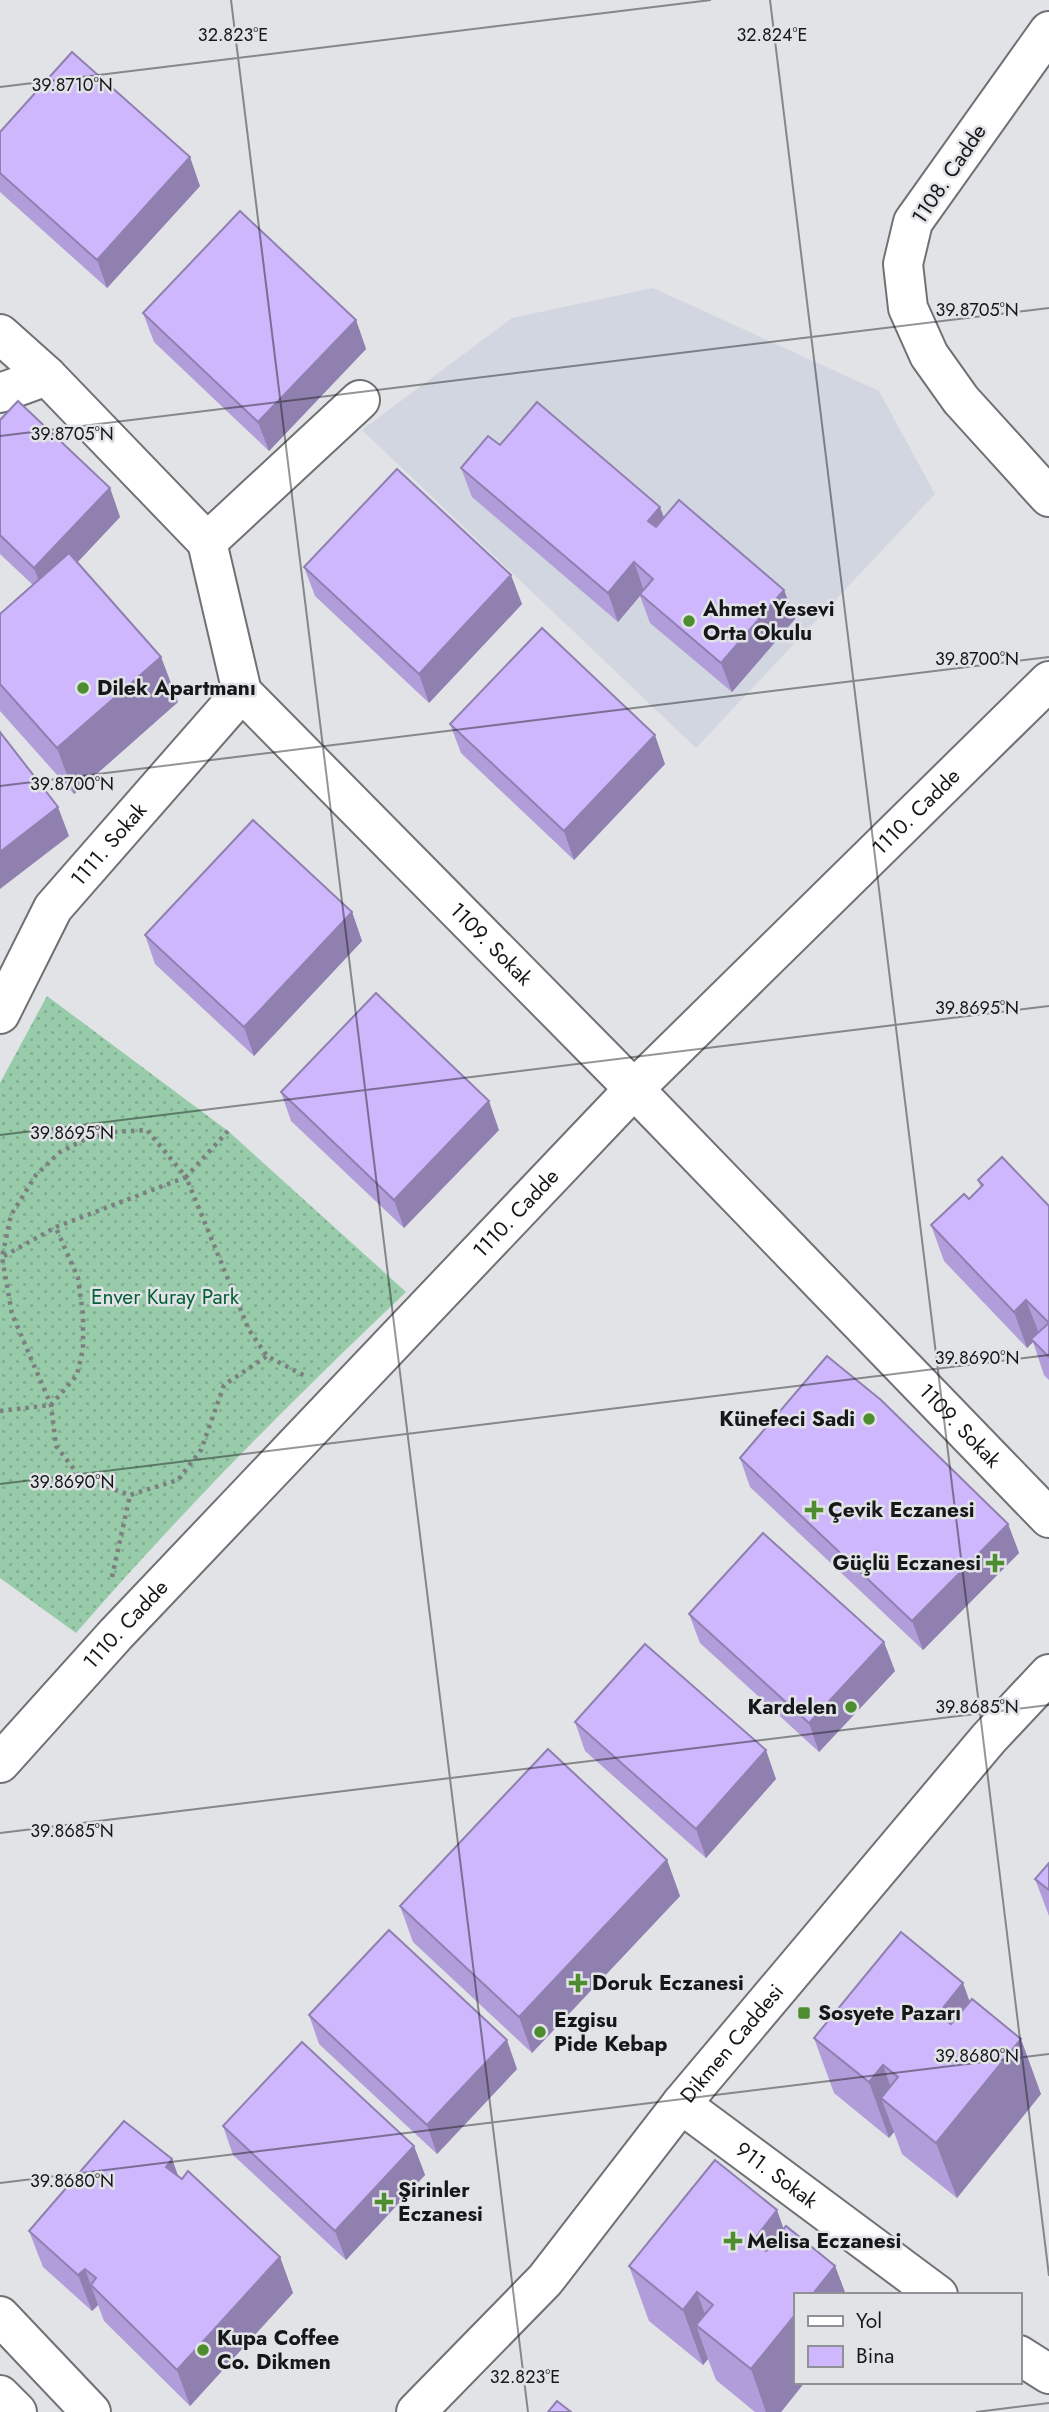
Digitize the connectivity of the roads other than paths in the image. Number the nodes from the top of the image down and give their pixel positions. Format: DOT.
graph roads {
  1 [pos="1049,31"];
  2 [pos="0,334"];
  3 [pos="47,376"];
  4 [pos="0,393"];
  5 [pos="360,400"];
  6 [pos="1049,497"];
  7 [pos="207,542"];
  8 [pos="1049,681"];
  9 [pos="242,692"];
  10 [pos="0,1014"];
  11 [pos="634,1088"];
  12 [pos="1049,1518"];
  13 [pos="1049,1674"];
  14 [pos="0,1763"];
  15 [pos="681,2104"];
  16 [pos="935,2293"];
  17 [pos="0,2316"];
  18 [pos="1021,2356"];
  19 [pos="1049,2374"];
  20 [pos="0,2395"];
  21 [pos="17,2412"];
  22 [pos="91,2412"];
  23 [pos="416,2412"];
  1 -- 6 [label="street, 1108. Cadde"];
  2 -- 3 [label="street"];
  3 -- 4 [label="street"];
  3 -- 7 [label="street"];
  5 -- 7 [label="street"];
  7 -- 9 [label="street"];
  8 -- 11 [label="street, 1110. Cadde"];
  9 -- 10 [label="street, 1111. Sokak"];
  9 -- 11 [label="street, 1109. Sokak"];
  11 -- 12 [label="street, 1109. Sokak"];
  11 -- 14 [label="street, 1110. Cadde"];
  13 -- 15 [label="street, Dikmen Caddesi"];
  15 -- 16 [label="street, 911. Sokak"];
  15 -- 23 [label="street, Dikmen Caddesi"];
  17 -- 22 [label="street"];
  18 -- 19 [label="street"];
  20 -- 21 [label="street"];
}
